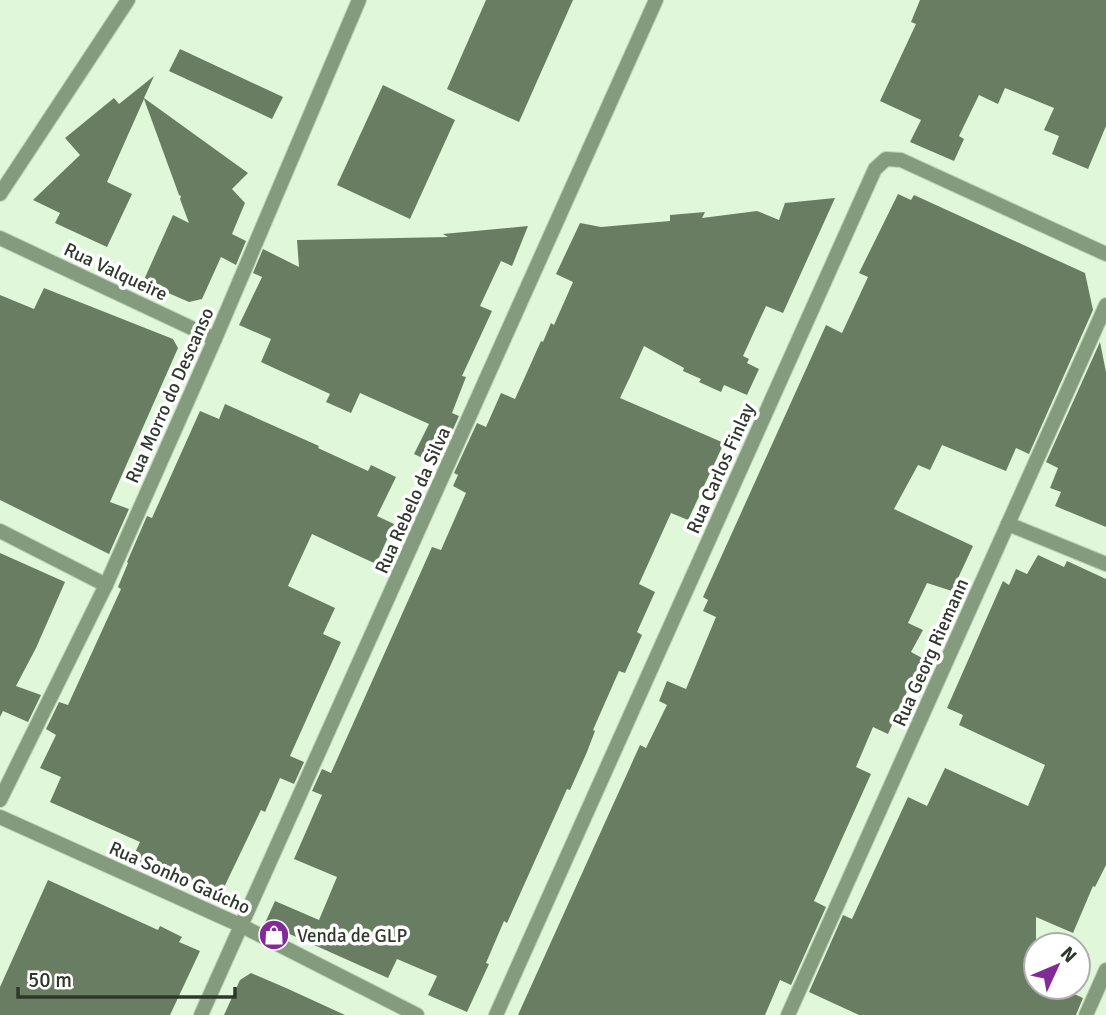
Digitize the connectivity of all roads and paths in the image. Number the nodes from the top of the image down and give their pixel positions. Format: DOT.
graph roads {
  1 [pos="128,0"];
  2 [pos="359,0"];
  3 [pos="656,0"];
  4 [pos="0,194"];
  5 [pos="0,238"];
  6 [pos="1106,254"];
  7 [pos="1106,305"];
  8 [pos="215,339"];
  9 [pos="1008,524"];
  10 [pos="0,531"];
  11 [pos="1106,564"];
  12 [pos="106,585"];
  13 [pos="0,800"];
  14 [pos="0,817"];
  15 [pos="242,926"];
  16 [pos="1106,970"];
  17 [pos="201,1015"];
  18 [pos="418,1015"];
  19 [pos="496,1015"];
  20 [pos="788,1015"];
  21 [pos="1086,1015"];
  1 -- 4 [label="street"];
  2 -- 8 [label="street, Rua Morro do Descanso"];
  3 -- 15 [label="street, Rua Rebelo da Silva"];
  5 -- 8 [label="street, Rua Valqueire"];
  6 -- 19 [label="street, Rua Carlos Finlay"];
  7 -- 9 [label="street, Rua Georg Riemann"];
  8 -- 12 [label="street, Rua Morro do Descanso"];
  9 -- 11 [label="street"];
  9 -- 20 [label="street, Rua Georg Riemann"];
  10 -- 12 [label="street"];
  12 -- 13 [label="street, Rua Morro do Descanso"];
  14 -- 15 [label="street, Rua Sonho Gaúcho"];
  15 -- 17 [label="street, Rua Rebelo da Silva"];
  15 -- 18 [label="street, Rua Sonho Gaúcho"];
  16 -- 21 [label="street"];
}
